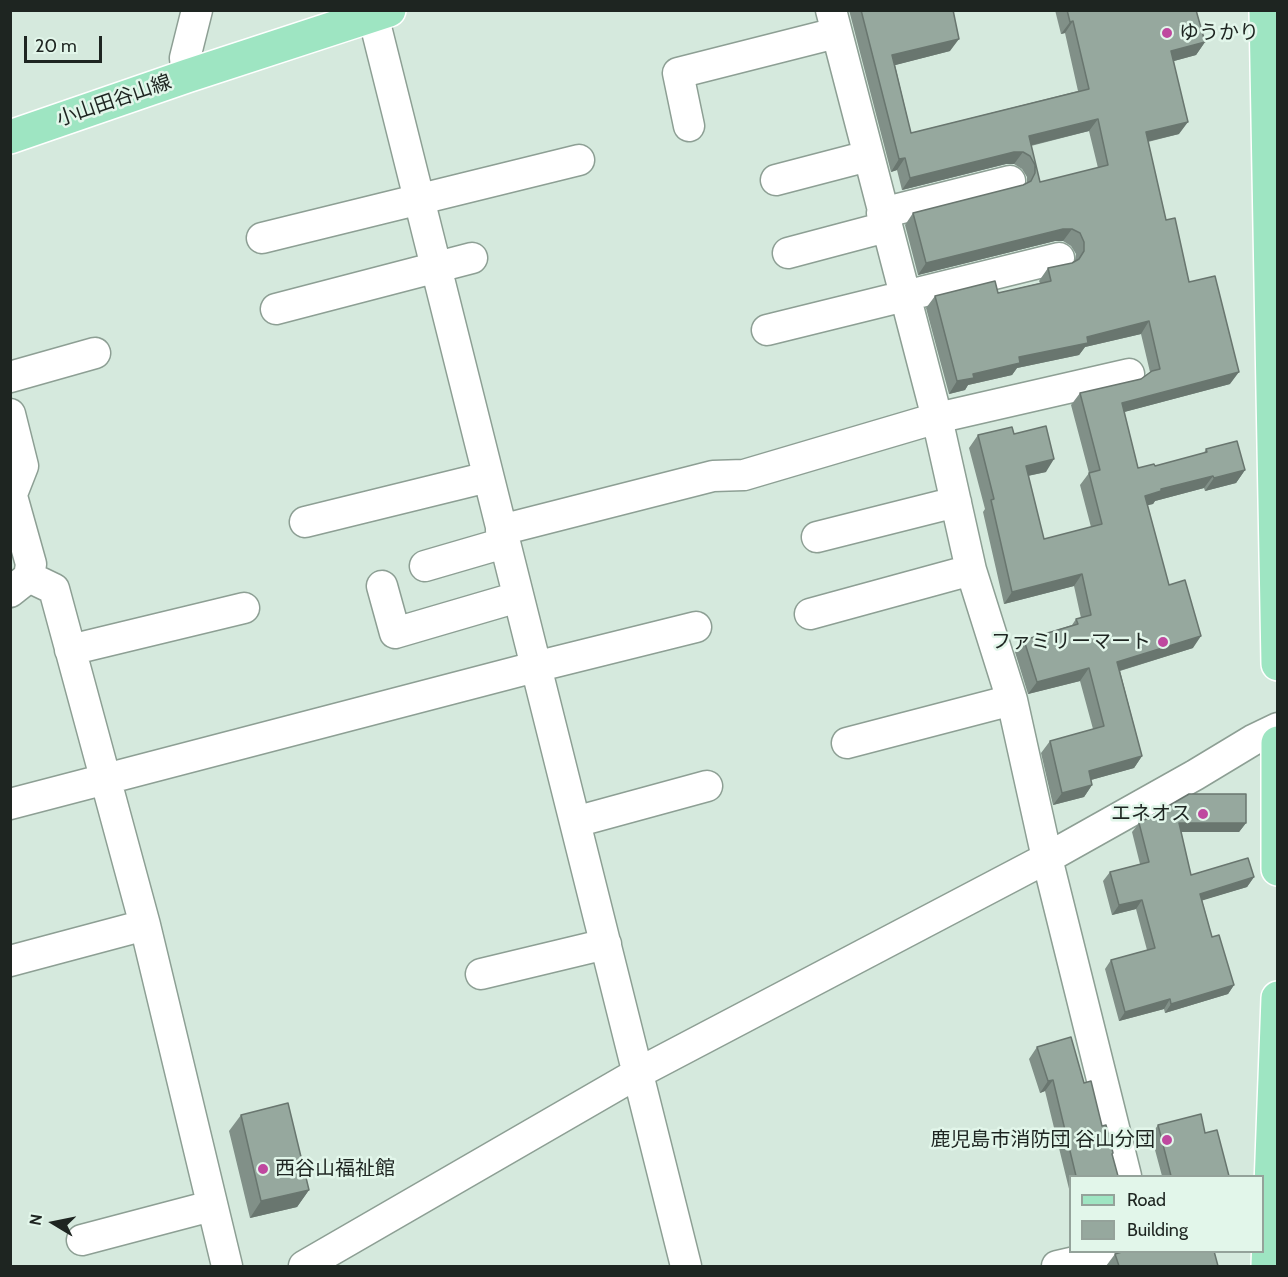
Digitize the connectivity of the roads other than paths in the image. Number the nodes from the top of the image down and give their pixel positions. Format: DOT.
graph roads {
  1 [pos="197,10"];
  2 [pos="1266,10"];
  3 [pos="383,12"];
  4 [pos="833,22"];
  5 [pos="187,76"];
  6 [pos="689,126"];
  7 [pos="10,137"];
  8 [pos="868,156"];
  9 [pos="579,160"];
  10 [pos="776,180"];
  11 [pos="1010,181"];
  12 [pos="418,200"];
  13 [pos="884,220"];
  14 [pos="262,238"];
  15 [pos="1274,246"];
  16 [pos="788,254"];
  17 [pos="472,258"];
  18 [pos="1059,258"];
  19 [pos="435,267"];
  20 [pos="904,296"];
  21 [pos="276,309"];
  22 [pos="766,330"];
  23 [pos="95,353"];
  24 [pos="1129,374"];
  25 [pos="10,377"];
  26 [pos="10,414"];
  27 [pos="937,418"];
  28 [pos="488,477"];
  29 [pos="11,491"];
  30 [pos="956,502"];
  31 [pos="305,522"];
  32 [pos="502,537"];
  33 [pos="817,537"];
  34 [pos="425,566"];
  35 [pos="971,570"];
  36 [pos="20,585"];
  37 [pos="382,586"];
  38 [pos="518,597"];
  39 [pos="244,608"];
  40 [pos="810,614"];
  41 [pos="698,634"];
  42 [pos="70,650"];
  43 [pos="1278,664"];
  44 [pos="537,675"];
  45 [pos="1012,700"];
  46 [pos="1278,728"];
  47 [pos="847,743"];
  48 [pos="1278,743"];
  49 [pos="105,779"];
  50 [pos="707,786"];
  51 [pos="10,804"];
  52 [pos="574,822"];
  53 [pos="1047,858"];
  54 [pos="1278,869"];
  55 [pos="145,925"];
  56 [pos="606,944"];
  57 [pos="10,961"];
  58 [pos="481,974"];
  59 [pos="1278,998"];
  60 [pos="638,1073"];
  61 [pos="1276,1141"];
  62 [pos="1126,1175"];
  63 [pos="212,1206"];
  64 [pos="1266,1213"];
  65 [pos="82,1240"];
  66 [pos="1110,1253"];
  67 [pos="226,1266"];
  68 [pos="305,1266"];
  69 [pos="686,1266"];
  70 [pos="1057,1266"];
  71 [pos="1268,1266"];
  1 -- 5 [label="street"];
  2 -- 15 [label="main road"];
  3 -- 5 [label="main road, 小山田谷山線"];
  3 -- 12 [label="street"];
  4 -- 6 [label="street"];
  4 -- 8 [label="street"];
  5 -- 7 [label="main road, 小山田谷山線"];
  8 -- 10 [label="street"];
  8 -- 13 [label="street"];
  9 -- 12 [label="street"];
  11 -- 13 [label="street"];
  12 -- 14 [label="street"];
  12 -- 19 [label="street"];
  13 -- 16 [label="street"];
  13 -- 20 [label="street"];
  15 -- 43 [label="main road"];
  17 -- 19 [label="street"];
  18 -- 20 [label="street"];
  19 -- 21 [label="street"];
  19 -- 28 [label="street"];
  20 -- 22 [label="street"];
  20 -- 27 [label="street"];
  23 -- 25 [label="street"];
  24 -- 27 [label="street"];
  26 -- 29 [label="street"];
  27 -- 30 [label="street"];
  27 -- 32 [label="street"];
  28 -- 31 [label="street"];
  28 -- 32 [label="street"];
  29 -- 36 [label="street"];
  30 -- 33 [label="street"];
  30 -- 35 [label="street"];
  32 -- 34 [label="street"];
  32 -- 38 [label="street"];
  35 -- 40 [label="street"];
  35 -- 45 [label="street"];
  36 -- 42 [label="street"];
  37 -- 38 [label="street"];
  38 -- 44 [label="street"];
  39 -- 42 [label="street"];
  41 -- 44 [label="street"];
  42 -- 49 [label="street"];
  44 -- 49 [label="street"];
  44 -- 52 [label="street"];
  45 -- 47 [label="street"];
  45 -- 53 [label="street"];
  46 -- 53 [label="street"];
  48 -- 54 [label="main road"];
  49 -- 51 [label="street"];
  49 -- 55 [label="street"];
  50 -- 52 [label="street"];
  52 -- 56 [label="street"];
  53 -- 60 [label="street"];
  53 -- 62 [label="street"];
  55 -- 57 [label="street"];
  55 -- 63 [label="street"];
  56 -- 58 [label="street"];
  56 -- 60 [label="street"];
  59 -- 61 [label="main road"];
  60 -- 68 [label="street"];
  60 -- 69 [label="street"];
  61 -- 64 [label="main road"];
  63 -- 65 [label="street"];
  63 -- 67 [label="street"];
  64 -- 71 [label="main road"];
  66 -- 70 [label="street"];
}
